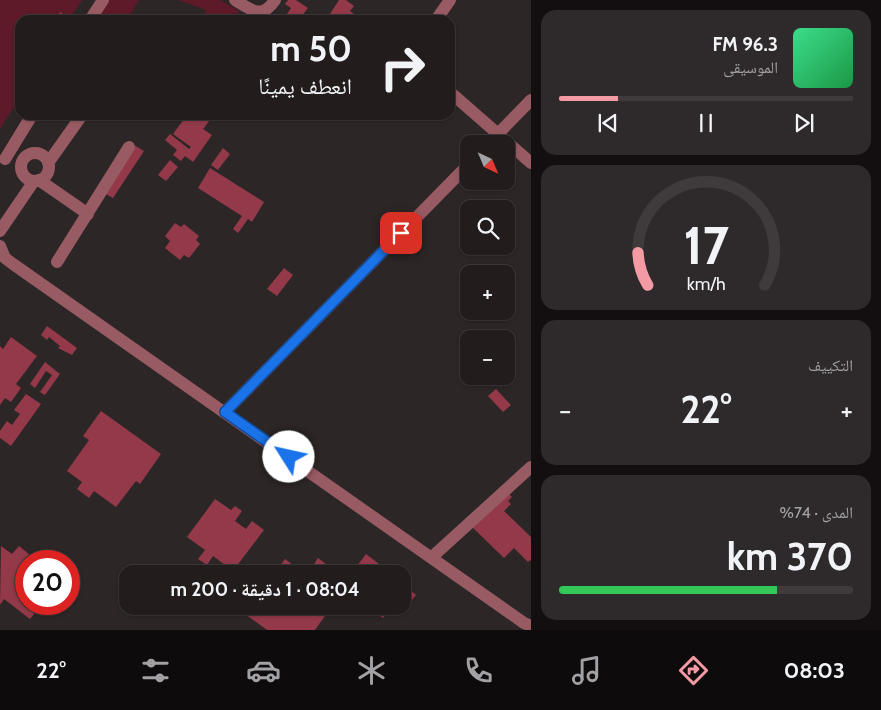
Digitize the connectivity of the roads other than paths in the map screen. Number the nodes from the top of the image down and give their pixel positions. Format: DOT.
graph roads {
  1 [pos="102,0"];
  2 [pos="236,0"];
  3 [pos="275,0"];
  4 [pos="450,0"];
  5 [pos="93,15"];
  6 [pos="440,15"];
  7 [pos="455,96"];
  8 [pos="531,100"];
  9 [pos="29,120"];
  10 [pos="78,120"];
  11 [pos="498,134"];
  12 [pos="129,147"];
  13 [pos="3,157"];
  14 [pos="48,163"];
  15 [pos="531,163"];
  16 [pos="22,169"];
  17 [pos="460,173"];
  18 [pos="37,180"];
  19 [pos="88,214"];
  20 [pos="0,231"];
  21 [pos="0,246"];
  22 [pos="57,262"];
  23 [pos="225,412"];
  24 [pos="531,467"];
  25 [pos="432,557"];
  26 [pos="531,626"];
  1 -- 5 [label="lane"];
  2 -- 3 [label="lane"];
  4 -- 6 [label="lane"];
  7 -- 11 [label="lane"];
  8 -- 11 [label="lane"];
  9 -- 13 [label="lane"];
  10 -- 14 [label="lane"];
  11 -- 15 [label="lane"];
  12 -- 19 [label="lane"];
  13 -- 16 [label="lane"];
  14 -- 16 [label="lane"];
  14 -- 18 [label="lane"];
  16 -- 18 [label="lane"];
  17 -- 23 [label="lane"];
  18 -- 19 [label="lane"];
  18 -- 20 [label="lane"];
  19 -- 22 [label="lane"];
  21 -- 23 [label="lane"];
  23 -- 25 [label="lane"];
  24 -- 25 [label="lane"];
  25 -- 26 [label="lane"];
}
